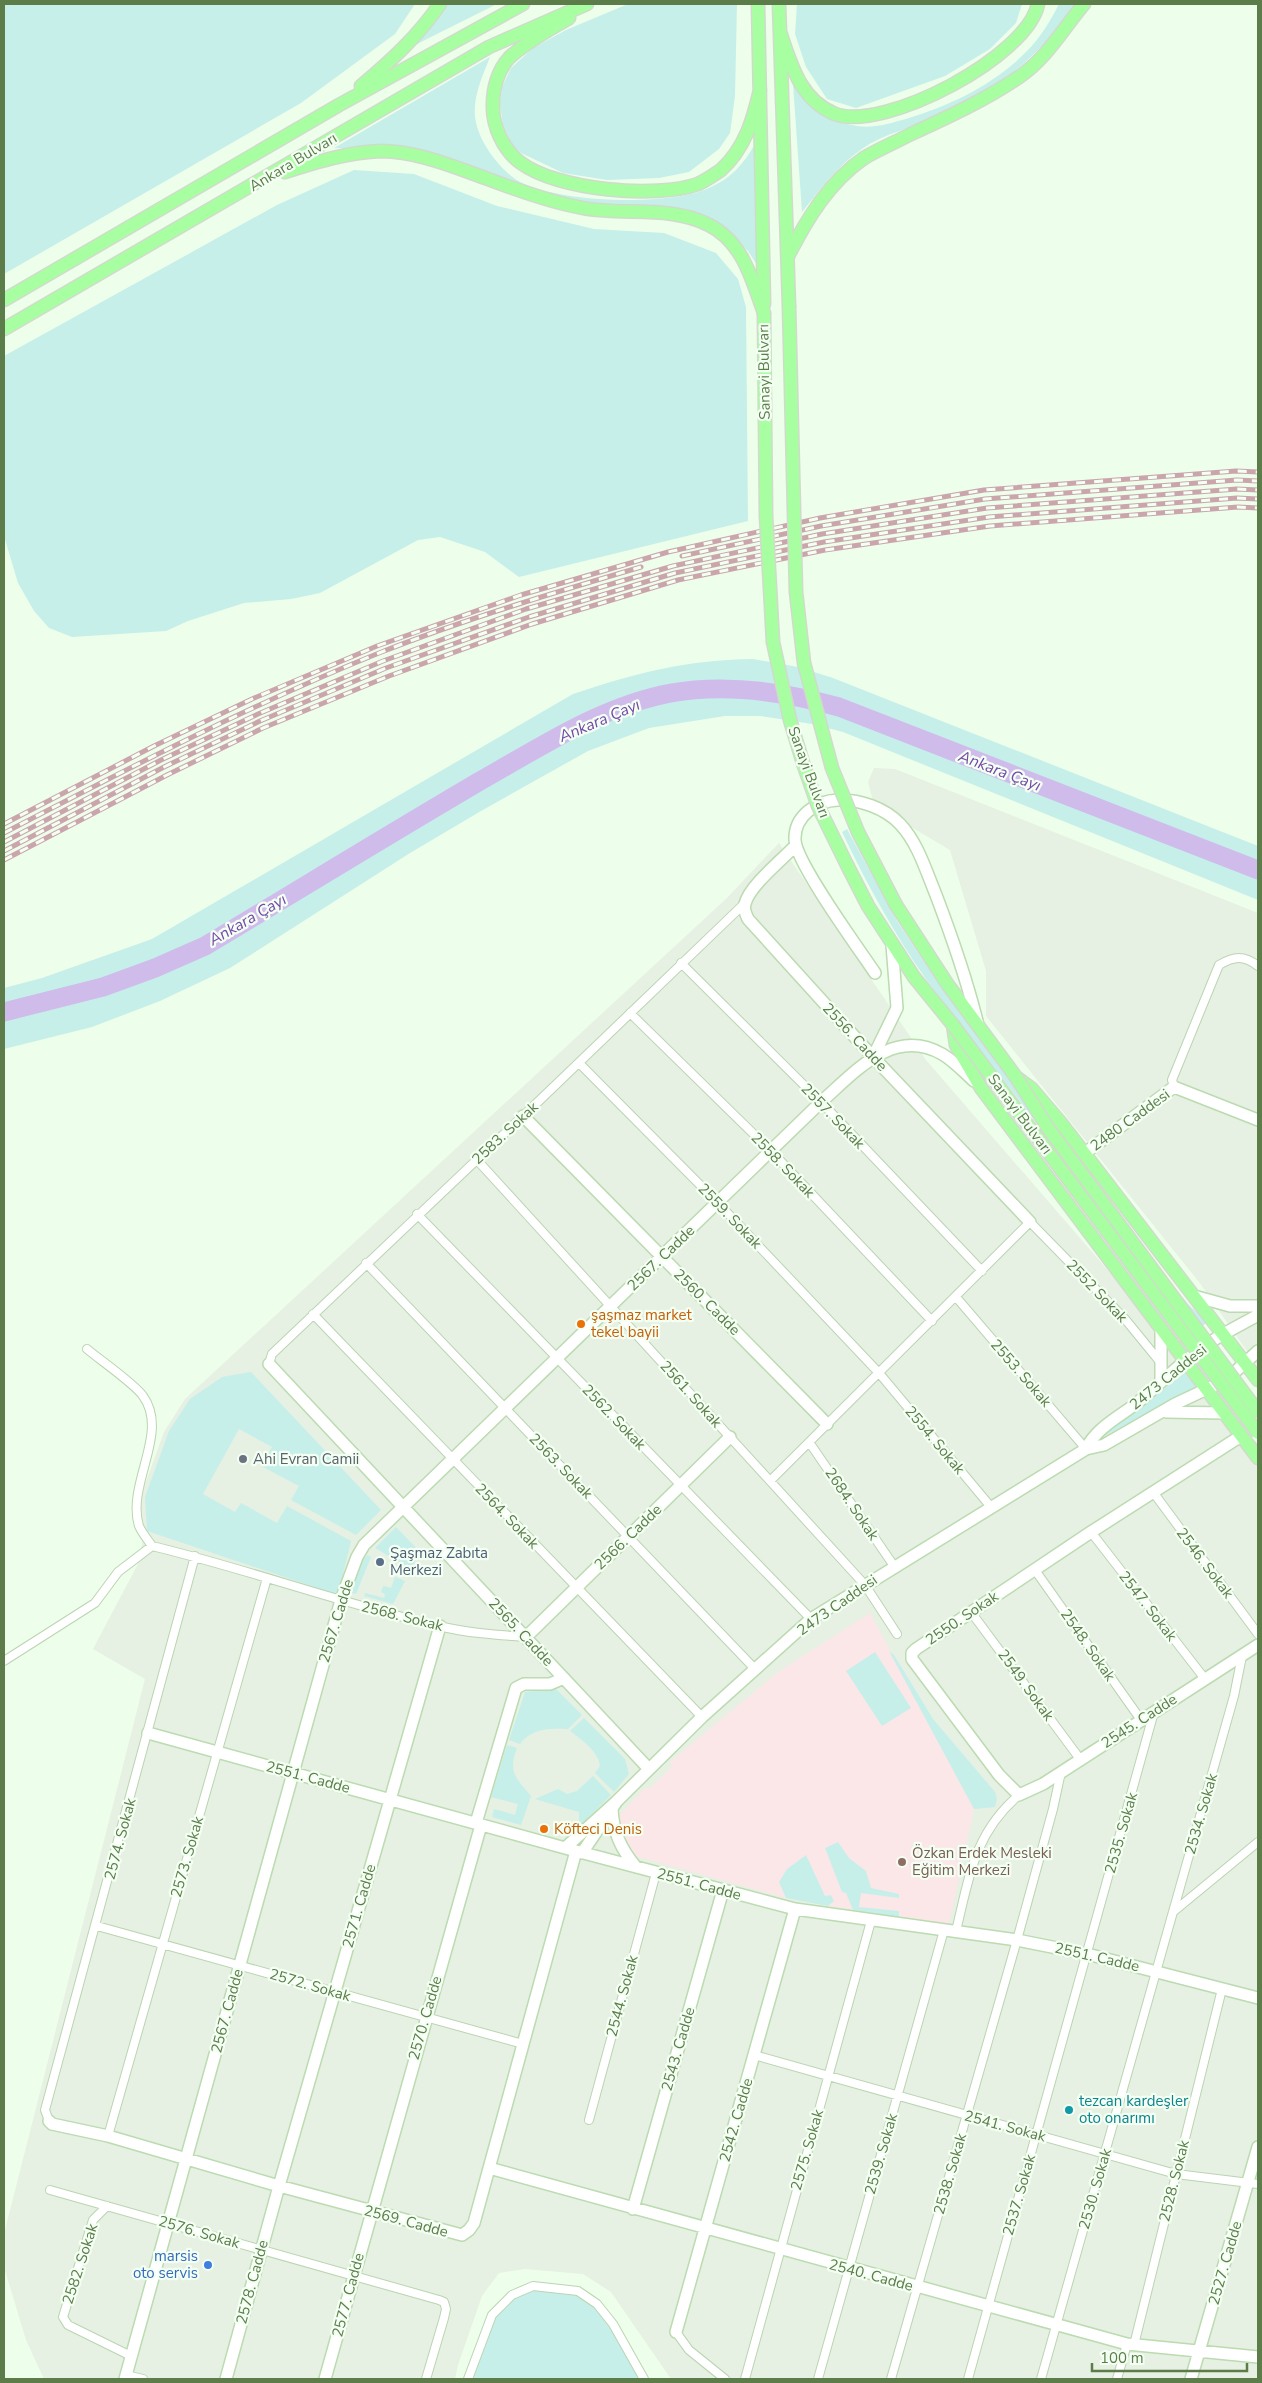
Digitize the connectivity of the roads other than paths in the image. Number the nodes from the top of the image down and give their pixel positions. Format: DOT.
graph roads {
  1 [pos="440,4"];
  2 [pos="523,4"];
  3 [pos="587,4"];
  4 [pos="592,4"];
  5 [pos="758,4"];
  6 [pos="779,4"];
  7 [pos="1038,4"];
  8 [pos="1084,4"];
  9 [pos="780,32"];
  10 [pos="760,90"];
  11 [pos="339,105"];
  12 [pos="268,177"];
  13 [pos="788,256"];
  14 [pos="4,300"];
  15 [pos="764,312"];
  16 [pos="4,329"];
  17 [pos="796,845"];
  18 [pos="745,903"];
  19 [pos="892,945"];
  20 [pos="681,963"];
  21 [pos="1258,966"];
  22 [pos="875,973"];
  23 [pos="630,1012"];
  24 [pos="978,1025"];
  25 [pos="953,1026"];
  26 [pos="873,1056"];
  27 [pos="579,1063"];
  28 [pos="1016,1078"];
  29 [pos="1174,1087"];
  30 [pos="981,1088"];
  31 [pos="821,1102"];
  32 [pos="523,1116"];
  33 [pos="1258,1120"];
  34 [pos="771,1151"];
  35 [pos="1085,1153"];
  36 [pos="477,1160"];
  37 [pos="718,1202"];
  38 [pos="417,1214"];
  39 [pos="1030,1222"];
  40 [pos="662,1257"];
  41 [pos="366,1263"];
  42 [pos="982,1271"];
  43 [pos="1192,1294"];
  44 [pos="956,1297"];
  45 [pos="611,1306"];
  46 [pos="1258,1306"];
  47 [pos="313,1314"];
  48 [pos="1258,1315"];
  49 [pos="932,1321"];
  50 [pos="1158,1327"];
  51 [pos="1223,1335"];
  52 [pos="87,1349"];
  53 [pos="1258,1351"];
  54 [pos="558,1358"];
  55 [pos="1184,1361"];
  56 [pos="1161,1363"];
  57 [pos="269,1364"];
  58 [pos="1246,1364"];
  59 [pos="880,1373"];
  60 [pos="1258,1380"];
  61 [pos="1161,1382"];
  62 [pos="1206,1390"];
  63 [pos="1258,1407"];
  64 [pos="506,1409"];
  65 [pos="1162,1412"];
  66 [pos="1258,1412"];
  67 [pos="1223,1413"];
  68 [pos="827,1424"];
  69 [pos="1258,1433"];
  70 [pos="1242,1436"];
  71 [pos="730,1437"];
  72 [pos="809,1442"];
  73 [pos="1086,1449"];
  74 [pos="1258,1458"];
  75 [pos="453,1460"];
  76 [pos="770,1480"];
  77 [pos="681,1485"];
  78 [pos="1153,1492"];
  79 [pos="991,1507"];
  80 [pos="404,1508"];
  81 [pos="1091,1532"];
  82 [pos="628,1537"];
  83 [pos="152,1546"];
  84 [pos="195,1556"];
  85 [pos="894,1566"];
  86 [pos="1034,1570"];
  87 [pos="267,1578"];
  88 [pos="865,1584"];
  89 [pos="577,1588"];
  90 [pos="341,1600"];
  91 [pos="972,1612"];
  92 [pos="811,1619"];
  93 [pos="440,1626"];
  94 [pos="898,1634"];
  95 [pos="1258,1634"];
  96 [pos="526,1638"];
  97 [pos="1258,1645"];
  98 [pos="1242,1656"];
  99 [pos="4,1661"];
  100 [pos="755,1669"];
  101 [pos="564,1678"];
  102 [pos="1205,1679"];
  103 [pos="1154,1712"];
  104 [pos="702,1718"];
  105 [pos="1141,1720"];
  106 [pos="148,1733"];
  107 [pos="218,1752"];
  108 [pos="1080,1759"];
  109 [pos="649,1768"];
  110 [pos="1061,1772"];
  111 [pos="293,1773"];
  112 [pos="1019,1795"];
  113 [pos="390,1800"];
  114 [pos="614,1805"];
  115 [pos="478,1824"];
  116 [pos="1258,1842"];
  117 [pos="575,1851"];
  118 [pos="636,1867"];
  119 [pos="656,1873"];
  120 [pos="723,1890"];
  121 [pos="795,1909"];
  122 [pos="1173,1913"];
  123 [pos="872,1921"];
  124 [pos="97,1926"];
  125 [pos="950,1930"];
  126 [pos="1017,1940"];
  127 [pos="163,1944"];
  128 [pos="1087,1954"];
  129 [pos="239,1965"];
  130 [pos="1156,1971"];
  131 [pos="1222,1989"];
  132 [pos="335,1992"];
  133 [pos="1258,1998"];
  134 [pos="425,2017"];
  135 [pos="523,2044"];
  136 [pos="754,2055"];
  137 [pos="828,2076"];
  138 [pos="898,2095"];
  139 [pos="967,2115"];
  140 [pos="49,2120"];
  141 [pos="588,2120"];
  142 [pos="1036,2134"];
  143 [pos="108,2136"];
  144 [pos="1258,2148"];
  145 [pos="1105,2154"];
  146 [pos="186,2158"];
  147 [pos="489,2168"];
  148 [pos="1176,2174"];
  149 [pos="1253,2184"];
  150 [pos="279,2186"];
  151 [pos="50,2190"];
  152 [pos="107,2206"];
  153 [pos="633,2209"];
  154 [pos="372,2211"];
  155 [pos="168,2223"];
  156 [pos="705,2229"];
  157 [pos="262,2250"];
  158 [pos="780,2250"];
  159 [pos="849,2269"];
  160 [pos="354,2276"];
  161 [pos="918,2288"];
  162 [pos="988,2307"];
  163 [pos="1056,2325"];
  164 [pos="676,2332"];
  165 [pos="1131,2344"];
  166 [pos="1199,2351"];
  167 [pos="131,2356"];
  168 [pos="1258,2357"];
  169 [pos="125,2377"];
  170 [pos="143,2379"];
  171 [pos="226,2379"];
  172 [pos="325,2379"];
  173 [pos="426,2379"];
  174 [pos="468,2379"];
  175 [pos="644,2379"];
  176 [pos="725,2379"];
  177 [pos="744,2379"];
  178 [pos="818,2379"];
  179 [pos="891,2379"];
  180 [pos="968,2379"];
  181 [pos="1041,2379"];
  182 [pos="1117,2379"];
  183 [pos="1191,2379"];
  1 -- 11 [label="main road"];
  2 -- 11 [label="main road, Ankara Bulvarı"];
  3 -- 12 [label="main road, Ankara Bulvarı"];
  4 -- 10 [label="main road"];
  5 -- 10 [label="main road, Sanayi Bulvarı"];
  6 -- 9 [label="main road, Sanayi Bulvarı"];
  7 -- 9 [label="main road"];
  8 -- 13 [label="main road"];
  9 -- 13 [label="main road, Sanayi Bulvarı"];
  10 -- 15 [label="main road, Sanayi Bulvarı"];
  11 -- 14 [label="main road, Ankara Bulvarı"];
  12 -- 15 [label="main road"];
  12 -- 16 [label="main road, Ankara Bulvarı"];
  13 -- 24 [label="main road, Sanayi Bulvarı, bridge"];
  15 -- 19 [label="main road, Sanayi Bulvarı, bridge"];
  17 -- 18 [label="street"];
  17 -- 22 [label="street"];
  17 -- 24 [label="street"];
  18 -- 20 [label="street, 2583. Sokak"];
  18 -- 26 [label="street, 2556. Cadde"];
  19 -- 25 [label="main road, Sanayi Bulvarı"];
  19 -- 26 [label="street"];
  20 -- 23 [label="street, 2583. Sokak"];
  20 -- 31 [label="street, 2557. Sokak"];
  21 -- 29 [label="street"];
  23 -- 27 [label="street, 2583. Sokak"];
  23 -- 34 [label="street, 2558. Sokak"];
  24 -- 28 [label="main road, Sanayi Bulvarı"];
  25 -- 30 [label="main road"];
  25 -- 69 [label="main road, Sanayi Bulvarı, bridge"];
  26 -- 30 [label="street"];
  26 -- 31 [label="street, 2567. Cadde"];
  26 -- 39 [label="street, 2556. Cadde"];
  27 -- 32 [label="street, 2583. Sokak"];
  27 -- 37 [label="street, 2559. Sokak"];
  28 -- 35 [label="main road"];
  28 -- 66 [label="main road, Sanayi Bulvarı, bridge"];
  29 -- 33 [label="street, 2480 Caddesi"];
  29 -- 35 [label="street, 2480 Caddesi"];
  30 -- 50 [label="main road"];
  31 -- 34 [label="street, 2567. Cadde"];
  31 -- 42 [label="street, 2557. Sokak"];
  32 -- 36 [label="street, 2583. Sokak"];
  32 -- 40 [label="street, 2560. Cadde"];
  34 -- 37 [label="street, 2567. Cadde"];
  34 -- 49 [label="street, 2558. Sokak"];
  35 -- 43 [label="main road"];
  36 -- 38 [label="street, 2583. Sokak"];
  36 -- 45 [label="street, 2561. Sokak"];
  37 -- 40 [label="street, 2567. Cadde"];
  37 -- 59 [label="street, 2559. Sokak"];
  38 -- 41 [label="street, 2583. Sokak"];
  38 -- 54 [label="street, 2562. Sokak"];
  39 -- 42 [label="street"];
  39 -- 56 [label="street, 2552 Sokak"];
  40 -- 45 [label="street, 2567. Cadde"];
  40 -- 68 [label="street, 2560. Cadde"];
  41 -- 47 [label="street, 2583. Sokak"];
  41 -- 64 [label="street, 2563. Sokak"];
  42 -- 44 [label="street"];
  43 -- 46 [label="street"];
  43 -- 50 [label="main road"];
  43 -- 51 [label="main road"];
  44 -- 49 [label="street"];
  44 -- 73 [label="street, 2553. Sokak"];
  45 -- 54 [label="street, 2567. Cadde"];
  45 -- 71 [label="street, 2561. Sokak"];
  47 -- 57 [label="street, 2583. Sokak"];
  47 -- 75 [label="street, 2564. Sokak"];
  48 -- 51 [label="street, 2473 Caddesi"];
  49 -- 59 [label="street"];
  50 -- 55 [label="main road"];
  50 -- 56 [label="street"];
  51 -- 55 [label="street, 2473 Caddesi"];
  51 -- 58 [label="main road"];
  52 -- 83 [label="street"];
  53 -- 58 [label="street, 2473 Caddesi"];
  54 -- 64 [label="street, 2567. Cadde"];
  54 -- 77 [label="street, 2562. Sokak"];
  55 -- 61 [label="street, 2473 Caddesi"];
  55 -- 62 [label="main road"];
  56 -- 61 [label="street"];
  57 -- 80 [label="street, 2565. Cadde"];
  58 -- 60 [label="main road"];
  58 -- 62 [label="street, 2473 Caddesi"];
  59 -- 68 [label="street"];
  59 -- 79 [label="street, 2554. Sokak"];
  61 -- 73 [label="street, 2473 Caddesi"];
  62 -- 65 [label="street, 2473 Caddesi"];
  62 -- 67 [label="main road"];
  63 -- 70 [label="main road"];
  64 -- 75 [label="street, 2567. Cadde"];
  64 -- 82 [label="street, 2563. Sokak"];
  65 -- 67 [label="street"];
  65 -- 73 [label="street, 2473 Caddesi"];
  67 -- 70 [label="main road"];
  68 -- 72 [label="street"];
  70 -- 74 [label="main road"];
  70 -- 78 [label="street, 2550. Sokak"];
  71 -- 76 [label="street, 2561. Sokak"];
  71 -- 77 [label="street, 2566. Cadde"];
  72 -- 76 [label="street"];
  72 -- 85 [label="street, 2684. Sokak"];
  73 -- 79 [label="street, 2473 Caddesi"];
  75 -- 80 [label="street, 2567. Cadde"];
  75 -- 89 [label="street, 2564. Sokak"];
  76 -- 88 [label="street, 2561. Sokak"];
  77 -- 82 [label="street, 2566. Cadde"];
  77 -- 92 [label="street, 2562. Sokak"];
  78 -- 81 [label="street, 2550. Sokak"];
  78 -- 95 [label="street, 2546. Sokak"];
  79 -- 85 [label="street, 2473 Caddesi"];
  80 -- 90 [label="street, 2567. Cadde"];
  80 -- 96 [label="street, 2565. Cadde"];
  81 -- 86 [label="street, 2550. Sokak"];
  81 -- 102 [label="street, 2547. Sokak"];
  82 -- 89 [label="street, 2566. Cadde"];
  82 -- 100 [label="street, 2563. Sokak"];
  83 -- 84 [label="street, 2568. Sokak"];
  83 -- 99 [label="street"];
  84 -- 87 [label="street, 2568. Sokak"];
  84 -- 106 [label="street, 2574. Sokak"];
  85 -- 88 [label="street, 2473 Caddesi"];
  86 -- 91 [label="street, 2550. Sokak"];
  86 -- 105 [label="street, 2548. Sokak"];
  87 -- 90 [label="street, 2568. Sokak"];
  87 -- 107 [label="street, 2573. Sokak"];
  88 -- 92 [label="street, 2473 Caddesi"];
  88 -- 94 [label="street, 2561. Sokak"];
  89 -- 96 [label="street, 2566. Cadde"];
  89 -- 104 [label="street, 2564. Sokak"];
  90 -- 93 [label="street, 2568. Sokak"];
  90 -- 111 [label="street, 2567. Cadde"];
  91 -- 108 [label="street, 2549. Sokak"];
  91 -- 112 [label="street, 2550. Sokak"];
  92 -- 100 [label="street, 2473 Caddesi"];
  93 -- 96 [label="street, 2568. Sokak"];
  93 -- 113 [label="street, 2571. Cadde"];
  96 -- 101 [label="street, 2565. Cadde"];
  97 -- 98 [label="street, 2545. Cadde"];
  98 -- 102 [label="street, 2545. Cadde"];
  98 -- 122 [label="street, 2534. Sokak"];
  100 -- 104 [label="street, 2473 Caddesi"];
  101 -- 109 [label="street, 2565. Cadde"];
  101 -- 115 [label="street, 2570. Cadde"];
  102 -- 103 [label="street, 2545. Cadde"];
  103 -- 105 [label="street, 2545. Cadde"];
  103 -- 128 [label="street, 2535. Sokak"];
  104 -- 109 [label="street, 2473 Caddesi"];
  105 -- 108 [label="street, 2545. Cadde"];
  106 -- 107 [label="street, 2551. Cadde"];
  106 -- 124 [label="street, 2574. Sokak"];
  107 -- 111 [label="street, 2551. Cadde"];
  107 -- 127 [label="street, 2573. Sokak"];
  108 -- 110 [label="street, 2545. Cadde"];
  109 -- 114 [label="street, 2473 Caddesi"];
  110 -- 112 [label="street, 2545. Cadde"];
  110 -- 126 [label="street, 2538. Sokak"];
  111 -- 113 [label="street, 2551. Cadde"];
  111 -- 129 [label="street, 2567. Cadde"];
  112 -- 125 [label="street"];
  113 -- 115 [label="street, 2551. Cadde"];
  113 -- 132 [label="street, 2571. Cadde"];
  114 -- 117 [label="street"];
  114 -- 117 [label="street"];
  114 -- 118 [label="street"];
  115 -- 117 [label="street, 2551. Cadde"];
  115 -- 134 [label="street, 2570. Cadde"];
  116 -- 122 [label="street"];
  117 -- 118 [label="street, 2551. Cadde"];
  117 -- 135 [label="street, 2569. Cadde"];
  118 -- 119 [label="street, 2551. Cadde"];
  119 -- 120 [label="street, 2551. Cadde"];
  119 -- 141 [label="street, 2544. Sokak"];
  120 -- 121 [label="street, 2551. Cadde"];
  120 -- 153 [label="street, 2543. Cadde"];
  121 -- 123 [label="street, 2551. Cadde"];
  121 -- 136 [label="street, 2542. Cadde"];
  122 -- 130 [label="street, 2534. Sokak"];
  123 -- 125 [label="street, 2551. Cadde"];
  123 -- 137 [label="street, 2575. Sokak"];
  124 -- 127 [label="street, 2572. Sokak"];
  124 -- 140 [label="street, 2574. Sokak"];
  125 -- 126 [label="street, 2551. Cadde"];
  125 -- 138 [label="street, 2539. Sokak"];
  126 -- 128 [label="street, 2551. Cadde"];
  126 -- 139 [label="street, 2538. Sokak"];
  127 -- 129 [label="street, 2572. Sokak"];
  127 -- 143 [label="street, 2573. Sokak"];
  128 -- 130 [label="street, 2551. Cadde"];
  128 -- 142 [label="street, 2537. Sokak"];
  129 -- 132 [label="street, 2572. Sokak"];
  129 -- 146 [label="street, 2567. Cadde"];
  130 -- 131 [label="street, 2551. Cadde"];
  130 -- 145 [label="street, 2530. Sokak"];
  131 -- 133 [label="street, 2551. Cadde"];
  131 -- 148 [label="street, 2528. Sokak"];
  132 -- 134 [label="street, 2572. Sokak"];
  132 -- 150 [label="street, 2571. Cadde"];
  134 -- 135 [label="street, 2572. Sokak"];
  134 -- 154 [label="street, 2570. Cadde"];
  135 -- 147 [label="street, 2569. Cadde"];
  136 -- 137 [label="street, 2541. Sokak"];
  136 -- 156 [label="street, 2542. Cadde"];
  137 -- 138 [label="street, 2541. Sokak"];
  137 -- 158 [label="street, 2575. Sokak"];
  138 -- 139 [label="street, 2541. Sokak"];
  138 -- 159 [label="street, 2539. Sokak"];
  139 -- 142 [label="street, 2541. Sokak"];
  139 -- 161 [label="street, 2538. Sokak"];
  140 -- 143 [label="street, 2569. Cadde"];
  142 -- 145 [label="street, 2541. Sokak"];
  142 -- 162 [label="street, 2537. Sokak"];
  143 -- 146 [label="street, 2569. Cadde"];
  144 -- 149 [label="street, 2527. Cadde"];
  145 -- 148 [label="street, 2541. Sokak"];
  145 -- 163 [label="street, 2530. Sokak"];
  146 -- 150 [label="street, 2569. Cadde"];
  146 -- 155 [label="street, 2567. Cadde"];
  147 -- 153 [label="street, 2540. Cadde"];
  147 -- 154 [label="street, 2569. Cadde"];
  148 -- 149 [label="street, 2541. Sokak"];
  148 -- 165 [label="street, 2528. Sokak"];
  149 -- 166 [label="street, 2527. Cadde"];
  150 -- 154 [label="street, 2569. Cadde"];
  150 -- 157 [label="street, 2578. Cadde"];
  151 -- 152 [label="street, 2576. Sokak"];
  152 -- 155 [label="street, 2576. Sokak"];
  152 -- 167 [label="street, 2582. Sokak"];
  153 -- 156 [label="street, 2540. Cadde"];
  154 -- 160 [label="street, 2577. Cadde"];
  155 -- 157 [label="street, 2576. Sokak"];
  155 -- 167 [label="street, 2567. Cadde"];
  156 -- 158 [label="street, 2540. Cadde"];
  156 -- 164 [label="street, 2542. Cadde"];
  157 -- 160 [label="street, 2576. Sokak"];
  157 -- 171 [label="street, 2578. Cadde"];
  158 -- 159 [label="street, 2540. Cadde"];
  158 -- 177 [label="street, 2575. Sokak"];
  159 -- 161 [label="street, 2540. Cadde"];
  159 -- 178 [label="street, 2539. Sokak"];
  160 -- 172 [label="street, 2577. Cadde"];
  160 -- 173 [label="street, 2576. Sokak"];
  161 -- 162 [label="street, 2540. Cadde"];
  161 -- 179 [label="street, 2538. Sokak"];
  162 -- 163 [label="street, 2540. Cadde"];
  162 -- 180 [label="street, 2537. Sokak"];
  163 -- 165 [label="street, 2540. Cadde"];
  163 -- 181 [label="street, 2530. Sokak"];
  164 -- 176 [label="street"];
  165 -- 166 [label="street, 2540. Cadde"];
  165 -- 182 [label="street, 2528. Sokak"];
  166 -- 168 [label="street, 2540. Cadde"];
  166 -- 183 [label="street, 2527. Cadde"];
  167 -- 169 [label="street, 2567. Cadde"];
  169 -- 170 [label="street"];
  174 -- 175 [label="street"];
}
